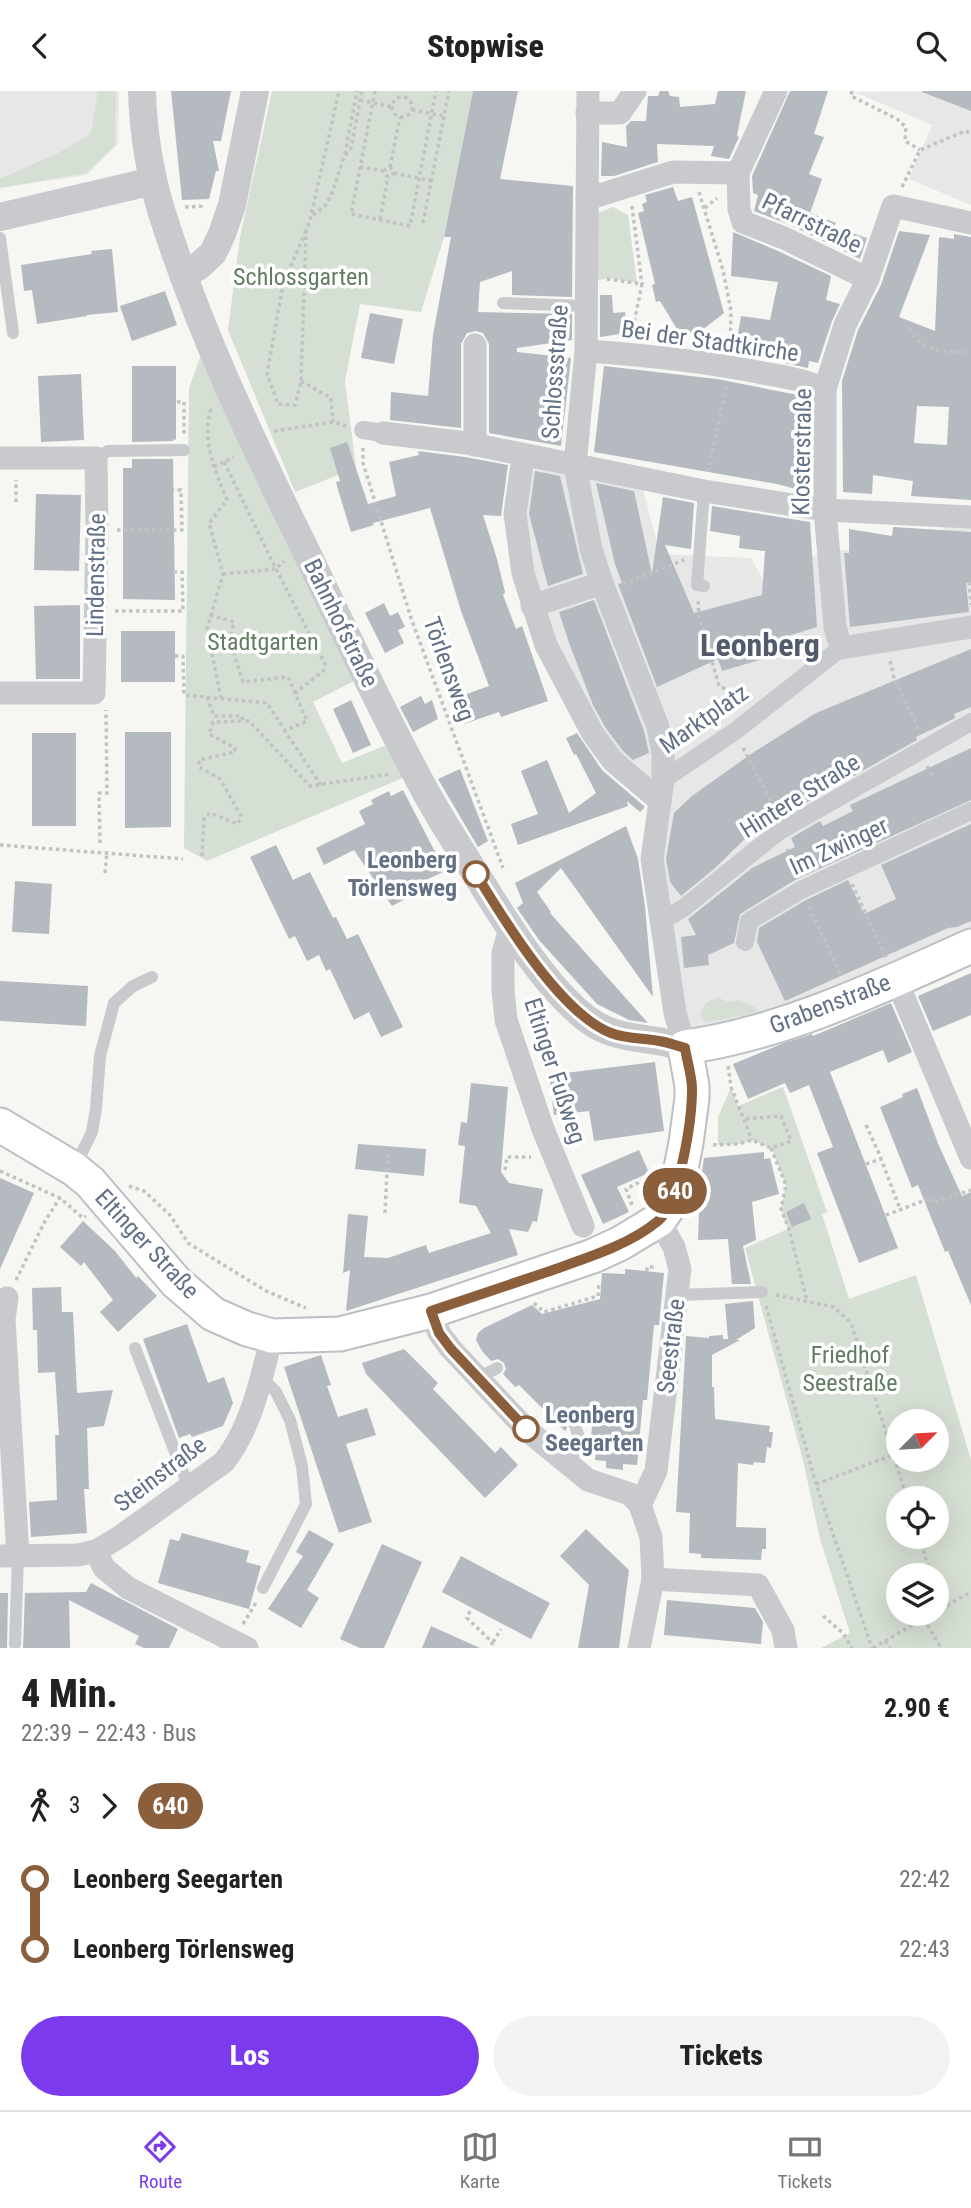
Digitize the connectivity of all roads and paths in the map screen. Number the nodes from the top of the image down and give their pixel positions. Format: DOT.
graph roads {
  1 [pos="142,91"];
  2 [pos="255,91"];
  3 [pos="339,91"];
  4 [pos="360,91"];
  5 [pos="375,91"];
  6 [pos="406,91"];
  7 [pos="436,91"];
  8 [pos="449,91"];
  9 [pos="635,91"];
  10 [pos="776,91"];
  11 [pos="852,91"];
  12 [pos="405,98"];
  13 [pos="360,100"];
  14 [pos="588,102"];
  15 [pos="373,103"];
  16 [pos="392,107"];
  17 [pos="412,110"];
  18 [pos="431,114"];
  19 [pos="444,116"];
  20 [pos="400,117"];
  21 [pos="971,133"];
  22 [pos="920,150"];
  23 [pos="344,157"];
  24 [pos="360,167"];
  25 [pos="390,167"];
  26 [pos="384,171"];
  27 [pos="394,173"];
  28 [pos="738,173"];
  29 [pos="388,177"];
  30 [pos="419,178"];
  31 [pos="153,181"];
  32 [pos="432,181"];
  33 [pos="587,199"];
  34 [pos="715,199"];
  35 [pos="632,203"];
  36 [pos="893,206"];
  37 [pos="311,216"];
  38 [pos="0,217"];
  39 [pos="380,220"];
  40 [pos="424,223"];
  41 [pos="971,223"];
  42 [pos="306,231"];
  43 [pos="0,238"];
  44 [pos="183,275"];
  45 [pos="610,278"];
  46 [pos="868,279"];
  47 [pos="642,284"];
  48 [pos="503,303"];
  49 [pos="586,306"];
  50 [pos="909,329"];
  51 [pos="13,333"];
  52 [pos="475,345"];
  53 [pos="586,351"];
  54 [pos="971,352"];
  55 [pos="640,354"];
  56 [pos="730,366"];
  57 [pos="301,381"];
  58 [pos="825,389"];
  59 [pos="177,402"];
  60 [pos="210,411"];
  61 [pos="373,432"];
  62 [pos="275,438"];
  63 [pos="475,445"];
  64 [pos="184,450"];
  65 [pos="523,456"];
  66 [pos="0,458"];
  67 [pos="96,458"];
  68 [pos="224,462"];
  69 [pos="575,465"];
  70 [pos="173,490"];
  71 [pos="704,491"];
  72 [pos="15,492"];
  73 [pos="16,502"];
  74 [pos="825,510"];
  75 [pos="971,517"];
  76 [pos="97,530"];
  77 [pos="301,541"];
  78 [pos="699,558"];
  79 [pos="276,569"];
  80 [pos="175,572"];
  81 [pos="223,574"];
  82 [pos="969,582"];
  83 [pos="701,585"];
  84 [pos="604,587"];
  85 [pos="532,606"];
  86 [pos="95,611"];
  87 [pos="971,611"];
  88 [pos="210,615"];
  89 [pos="971,627"];
  90 [pos="838,638"];
  91 [pos="885,642"];
  92 [pos="355,654"];
  93 [pos="175,656"];
  94 [pos="327,668"];
  95 [pos="0,693"];
  96 [pos="295,693"];
  97 [pos="645,693"];
  98 [pos="207,697"];
  99 [pos="221,698"];
  100 [pos="106,706"];
  101 [pos="243,721"];
  102 [pos="971,722"];
  103 [pos="285,731"];
  104 [pos="734,732"];
  105 [pos="928,748"];
  106 [pos="413,769"];
  107 [pos="321,785"];
  108 [pos="661,791"];
  109 [pos="971,811"];
  110 [pos="782,830"];
  111 [pos="100,843"];
  112 [pos="0,845"];
  113 [pos="107,851"];
  114 [pos="202,856"];
  115 [pos="183,859"];
  116 [pos="846,870"];
  117 [pos="105,873"];
  118 [pos="804,888"];
  119 [pos="504,920"];
  120 [pos="662,921"];
  121 [pos="745,942"];
  122 [pos="971,946"];
  123 [pos="152,977"];
  124 [pos="896,979"];
  125 [pos="852,997"];
  126 [pos="718,1043"];
  127 [pos="685,1048"];
  128 [pos="743,1119"];
  129 [pos="0,1125"];
  130 [pos="866,1125"];
  131 [pos="752,1140"];
  132 [pos="686,1143"];
  133 [pos="771,1148"];
  134 [pos="388,1151"];
  135 [pos="554,1157"];
  136 [pos="971,1158"];
  137 [pos="881,1159"];
  138 [pos="866,1164"];
  139 [pos="505,1170"];
  140 [pos="0,1171"];
  141 [pos="655,1174"];
  142 [pos="67,1184"];
  143 [pos="971,1190"];
  144 [pos="104,1198"];
  145 [pos="900,1209"];
  146 [pos="384,1213"];
  147 [pos="886,1215"];
  148 [pos="583,1226"];
  149 [pos="651,1226"];
  150 [pos="762,1292"];
  151 [pos="677,1295"];
  152 [pos="7,1298"];
  153 [pos="807,1301"];
  154 [pos="310,1310"];
  155 [pos="431,1311"];
  156 [pos="272,1336"];
  157 [pos="135,1348"];
  158 [pos="261,1377"];
  159 [pos="574,1422"];
  160 [pos="886,1424"];
  161 [pos="886,1457"];
  162 [pos="569,1465"];
  163 [pos="816,1484"];
  164 [pos="189,1488"];
  165 [pos="640,1505"];
  166 [pos="96,1551"];
  167 [pos="9,1556"];
  168 [pos="653,1579"];
  169 [pos="263,1588"];
  170 [pos="971,1593"];
  171 [pos="949,1605"];
  172 [pos="470,1611"];
  173 [pos="823,1616"];
  174 [pos="912,1626"];
  175 [pos="928,1626"];
  176 [pos="501,1629"];
  177 [pos="885,1641"];
  178 [pos="15,1644"];
  179 [pos="492,1645"];
  180 [pos="247,1648"];
  181 [pos="639,1648"];
  182 [pos="786,1648"];
  183 [pos="852,1648"];
  184 [pos="873,1648"];
  185 [pos="890,1648"];
  186 [pos="941,1648"];
  1 -- 31 [label="street, Bahnhofstraße"];
  2 -- 44 [label="street"];
  3 -- 37 [label="path"];
  4 -- 13 [label="path"];
  4 -- 23 [label="path"];
  5 -- 15 [label="path"];
  6 -- 12 [label="path"];
  7 -- 18 [label="path"];
  8 -- 19 [label="path"];
  9 -- 14 [label="street"];
  10 -- 28 [label="street, Pfarrstraße"];
  11 -- 22 [label="path"];
  12 -- 16 [label="path"];
  12 -- 17 [label="path"];
  13 -- 15 [label="path"];
  13 -- 23 [label="path"];
  14 -- 33 [label="street, Schlossstraße"];
  15 -- 16 [label="path"];
  15 -- 24 [label="path"];
  16 -- 20 [label="path"];
  17 -- 18 [label="path"];
  17 -- 20 [label="path"];
  18 -- 19 [label="path"];
  18 -- 30 [label="path"];
  19 -- 32 [label="path"];
  20 -- 25 [label="path"];
  21 -- 22 [label="path"];
  22 -- 36 [label="path"];
  23 -- 37 [label="path"];
  24 -- 26 [label="path"];
  24 -- 39 [label="path"];
  25 -- 26 [label="path"];
  25 -- 27 [label="path"];
  26 -- 29 [label="path"];
  27 -- 29 [label="path"];
  27 -- 30 [label="path"];
  28 -- 33 [label="street"];
  28 -- 46 [label="street, Pfarrstraße"];
  29 -- 39 [label="path"];
  30 -- 32 [label="path"];
  30 -- 39 [label="path"];
  31 -- 38 [label="street"];
  31 -- 44 [label="street, Bahnhofstraße"];
  32 -- 40 [label="path"];
  33 -- 49 [label="street, Schlossstraße"];
  34 -- 56 [label="path"];
  35 -- 47 [label="path"];
  36 -- 41 [label="street"];
  36 -- 46 [label="street, Klosterstraße"];
  37 -- 42 [label="path"];
  42 -- 57 [label="path"];
  42 -- 57 [label="path"];
  43 -- 51 [label="lane"];
  44 -- 77 [label="street, Bahnhofstraße"];
  45 -- 47 [label="path"];
  46 -- 58 [label="street, Klosterstraße"];
  47 -- 55 [label="path"];
  48 -- 49 [label="lane"];
  49 -- 53 [label="street, Schlossstraße"];
  50 -- 54 [label="path"];
  52 -- 63 [label="street"];
  53 -- 55 [label="street, Bei der Stadtkirche"];
  53 -- 69 [label="street, Schlossstraße"];
  55 -- 56 [label="street, Bei der Stadtkirche"];
  56 -- 58 [label="street, Bei der Stadtkirche"];
  56 -- 71 [label="path"];
  57 -- 62 [label="path"];
  58 -- 74 [label="street, Klosterstraße"];
  59 -- 64 [label="path"];
  60 -- 81 [label="path"];
  61 -- 63 [label="street"];
  61 -- 119 [label="path, Törlensweg"];
  63 -- 65 [label="street"];
  64 -- 67 [label="lane"];
  65 -- 69 [label="street"];
  65 -- 85 [label="street"];
  66 -- 67 [label="street"];
  67 -- 76 [label="street, Lindenstraße"];
  68 -- 79 [label="path"];
  69 -- 71 [label="street"];
  69 -- 84 [label="street, Schlossstraße"];
  70 -- 76 [label="path"];
  71 -- 74 [label="street"];
  71 -- 78 [label="lane"];
  72 -- 73 [label="path"];
  74 -- 75 [label="street"];
  74 -- 90 [label="street, Klosterstraße"];
  76 -- 86 [label="street, Lindenstraße"];
  77 -- 79 [label="path"];
  77 -- 92 [label="street, Bahnhofstraße"];
  78 -- 83 [label="lane"];
  78 -- 84 [label="path"];
  79 -- 81 [label="path"];
  79 -- 94 [label="path"];
  80 -- 86 [label="path"];
  81 -- 88 [label="path"];
  82 -- 87 [label="path"];
  83 -- 104 [label="path"];
  84 -- 85 [label="street"];
  84 -- 97 [label="street, Schlossstraße"];
  85 -- 108 [label="street"];
  86 -- 95 [label="street, Lindenstraße"];
  88 -- 96 [label="path"];
  88 -- 99 [label="path"];
  89 -- 91 [label="street"];
  90 -- 91 [label="street"];
  90 -- 104 [label="street, Marktplatz"];
  91 -- 105 [label="path"];
  92 -- 94 [label="path"];
  92 -- 106 [label="street, Bahnhofstraße"];
  93 -- 98 [label="path"];
  94 -- 96 [label="path"];
  96 -- 103 [label="path"];
  97 -- 108 [label="street, Marktplatz"];
  98 -- 99 [label="path"];
  98 -- 101 [label="path"];
  99 -- 103 [label="path"];
  100 -- 111 [label="path"];
  101 -- 107 [label="path"];
  101 -- 114 [label="path"];
  102 -- 105 [label="street, Hintere Straße"];
  103 -- 107 [label="path"];
  104 -- 108 [label="street, Marktplatz"];
  104 -- 110 [label="path"];
  105 -- 110 [label="street, Hintere Straße"];
  106 -- 107 [label="path"];
  106 -- 119 [label="street, Bahnhofstraße"];
  108 -- 120 [label="street"];
  109 -- 116 [label="street, Im Zwinger"];
  110 -- 118 [label="path"];
  110 -- 120 [label="street, Hintere Straße"];
  112 -- 113 [label="path"];
  113 -- 115 [label="path"];
  113 -- 117 [label="path"];
  116 -- 118 [label="street, Im Zwinger"];
  116 -- 124 [label="path"];
  118 -- 121 [label="street, Im Zwinger"];
  118 -- 125 [label="path"];
  119 -- 127 [label="street, Bahnhofstraße"];
  119 -- 135 [label="street, Eltinger Fußweg"];
  120 -- 127 [label="street"];
  122 -- 124 [label="main road, Grabenstraße"];
  123 -- 142 [label="lane, Eltinger Straße"];
  124 -- 125 [label="main road, Grabenstraße"];
  124 -- 136 [label="street"];
  125 -- 126 [label="main road, Grabenstraße"];
  126 -- 127 [label="main road, Grabenstraße"];
  126 -- 128 [label="path"];
  127 -- 132 [label="main road"];
  128 -- 131 [label="path"];
  128 -- 133 [label="path"];
  129 -- 142 [label="main road, Eltinger Straße"];
  130 -- 137 [label="path"];
  131 -- 132 [label="path"];
  131 -- 133 [label="path"];
  132 -- 149 [label="main road"];
  133 -- 153 [label="path"];
  134 -- 146 [label="path"];
  135 -- 139 [label="path"];
  135 -- 148 [label="street, Eltinger Fußweg"];
  137 -- 138 [label="path"];
  137 -- 145 [label="path"];
  140 -- 142 [label="path"];
  141 -- 149 [label="path"];
  142 -- 144 [label="main road, Eltinger Straße"];
  142 -- 152 [label="path"];
  143 -- 145 [label="path"];
  144 -- 154 [label="path"];
  144 -- 156 [label="main road, Eltinger Straße"];
  145 -- 147 [label="path"];
  149 -- 151 [label="street, Seestraße"];
  149 -- 155 [label="main road, Eltinger Straße"];
  150 -- 151 [label="lane"];
  150 -- 153 [label="path"];
  150 -- 163 [label="path"];
  151 -- 165 [label="street, Seestraße"];
  152 -- 167 [label="street"];
  153 -- 160 [label="path"];
  155 -- 156 [label="main road, Eltinger Straße"];
  155 -- 162 [label="street"];
  156 -- 158 [label="street, Steinstraße"];
  157 -- 164 [label="lane"];
  158 -- 164 [label="street, Steinstraße"];
  158 -- 169 [label="lane"];
  159 -- 162 [label="lane"];
  161 -- 163 [label="path"];
  162 -- 165 [label="street"];
  163 -- 184 [label="path"];
  164 -- 166 [label="street, Steinstraße"];
  165 -- 168 [label="street"];
  166 -- 167 [label="street, Steinstraße"];
  166 -- 180 [label="street"];
  167 -- 178 [label="lane"];
  168 -- 181 [label="street"];
  168 -- 182 [label="street"];
  170 -- 171 [label="path"];
  172 -- 179 [label="path"];
  173 -- 183 [label="path"];
  174 -- 177 [label="path"];
  175 -- 186 [label="path"];
  176 -- 179 [label="path"];
  177 -- 184 [label="path"];
  177 -- 185 [label="path"];
}
